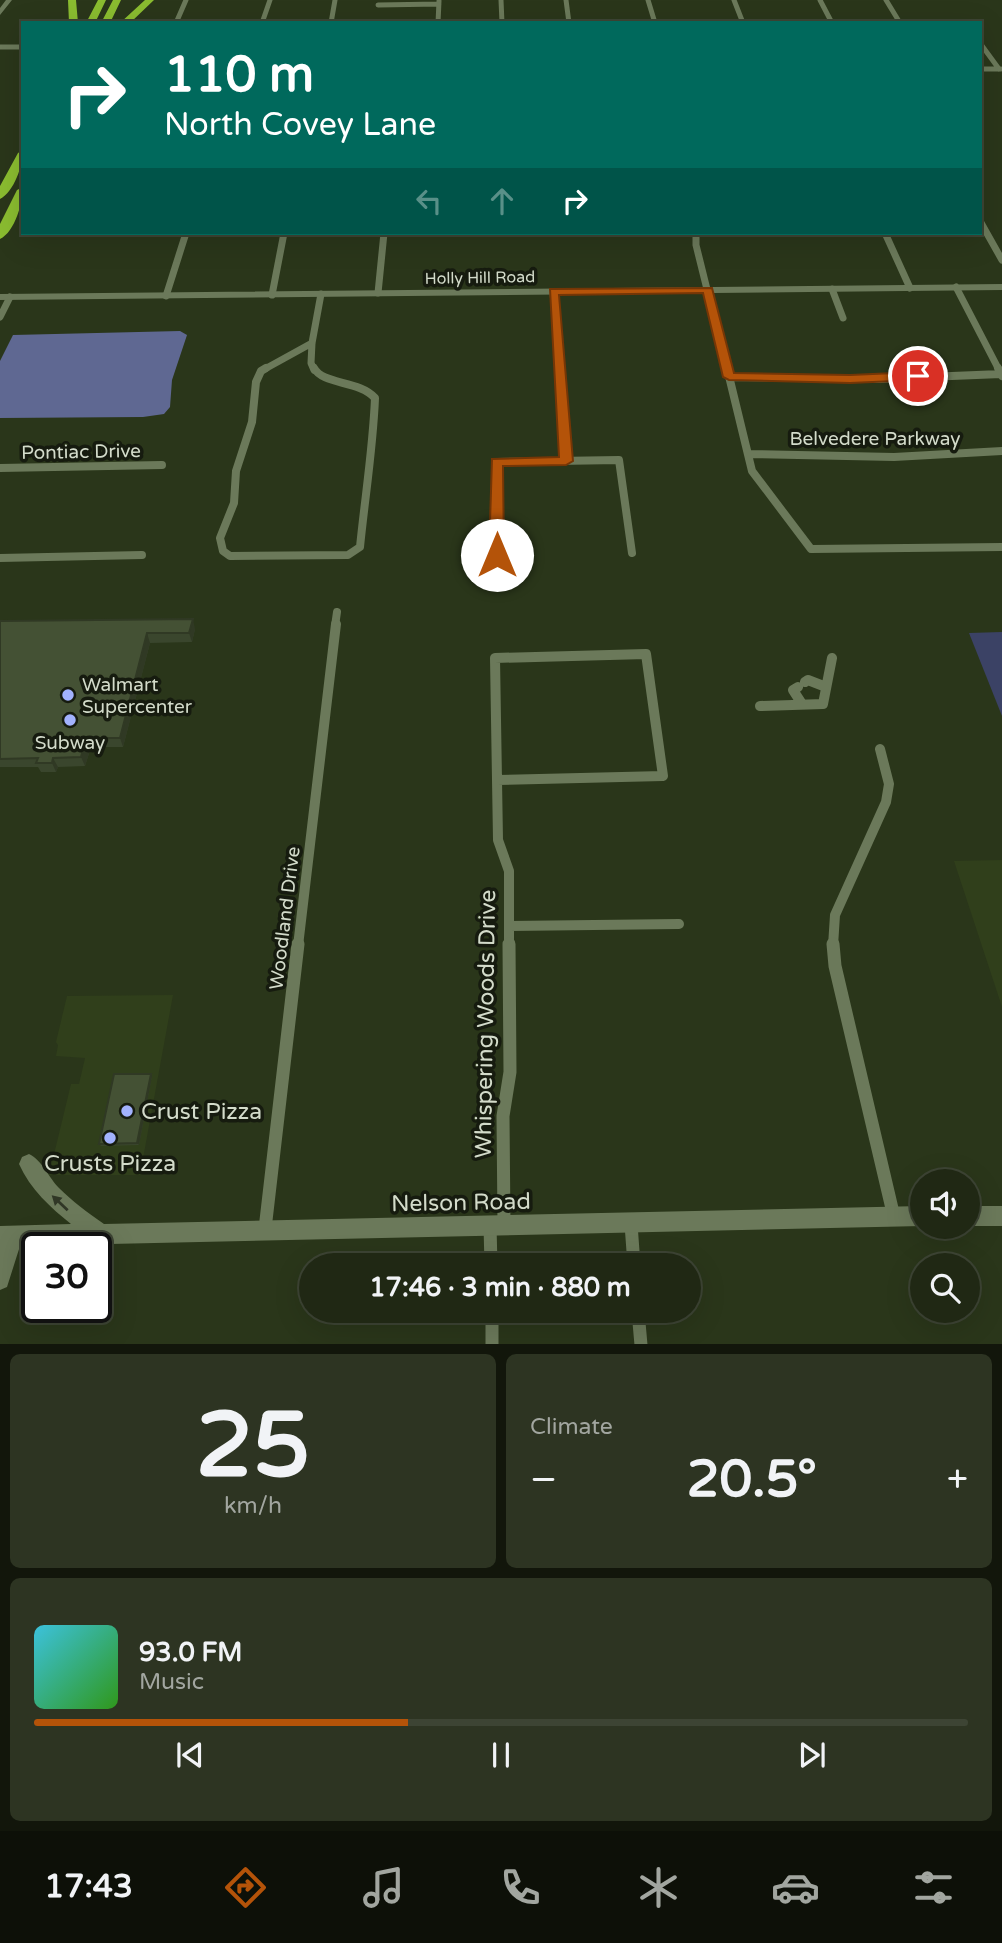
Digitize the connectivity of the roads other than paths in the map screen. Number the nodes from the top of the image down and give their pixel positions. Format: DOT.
graph roads {
  1 [pos="9,0"];
  2 [pos="72,0"];
  3 [pos="102,0"];
  4 [pos="117,0"];
  5 [pos="150,0"];
  6 [pos="186,0"];
  7 [pos="270,0"];
  8 [pos="335,0"];
  9 [pos="501,0"];
  10 [pos="566,0"];
  11 [pos="648,0"];
  12 [pos="734,0"];
  13 [pos="820,0"];
  14 [pos="886,0"];
  15 [pos="439,2"];
  16 [pos="378,5"];
  17 [pos="0,13"];
  18 [pos="74,21"];
  19 [pos="91,21"];
  20 [pos="107,21"];
  21 [pos="126,21"];
  22 [pos="177,21"];
  23 [pos="263,21"];
  24 [pos="331,21"];
  25 [pos="438,21"];
  26 [pos="502,21"];
  27 [pos="569,21"];
  28 [pos="654,21"];
  29 [pos="742,21"];
  30 [pos="831,21"];
  31 [pos="899,21"];
  32 [pos="982,45"];
  33 [pos="0,47"];
  34 [pos="21,47"];
  35 [pos="982,69"];
  36 [pos="1001,69"];
  37 [pos="21,157"];
  38 [pos="21,194"];
  39 [pos="0,196"];
  40 [pos="982,225"];
  41 [pos="0,235"];
  42 [pos="186,235"];
  43 [pos="284,235"];
  44 [pos="384,235"];
  45 [pos="696,235"];
  46 [pos="886,235"];
  47 [pos="1002,260"];
  48 [pos="956,287"];
  49 [pos="1002,287"];
  50 [pos="910,288"];
  51 [pos="832,289"];
  52 [pos="708,290"];
  53 [pos="554,292"];
  54 [pos="378,293"];
  55 [pos="321,294"];
  56 [pos="272,295"];
  57 [pos="166,296"];
  58 [pos="5,297"];
  59 [pos="0,317"];
  60 [pos="842,318"];
  61 [pos="313,343"];
  62 [pos="1001,375"];
  63 [pos="729,377"];
  64 [pos="1002,451"];
  65 [pos="749,454"];
  66 [pos="566,461"];
  67 [pos="162,465"];
  68 [pos="0,468"];
  69 [pos="1002,547"];
  70 [pos="632,553"];
  71 [pos="142,555"];
  72 [pos="497,555"];
  73 [pos="0,558"];
  74 [pos="337,612"];
  75 [pos="832,658"];
  76 [pos="826,687"];
  77 [pos="802,704"];
  78 [pos="760,706"];
  79 [pos="880,749"];
  80 [pos="497,780"];
  81 [pos="679,924"];
  82 [pos="509,926"];
  83 [pos="29,1164"];
  84 [pos="910,1216"];
  85 [pos="980,1216"];
  86 [pos="1002,1216"];
  87 [pos="894,1217"];
  88 [pos="631,1224"];
  89 [pos="498,1225"];
  90 [pos="265,1229"];
  91 [pos="97,1232"];
  92 [pos="112,1234"];
  93 [pos="6,1236"];
  94 [pos="493,1253"];
  95 [pos="633,1253"];
  96 [pos="0,1280"];
  97 [pos="492,1323"];
  98 [pos="639,1323"];
  99 [pos="492,1344"];
  100 [pos="641,1344"];
  1 -- 17 [label="street"];
  2 -- 18 [label="highway"];
  3 -- 19 [label="highway"];
  4 -- 20 [label="highway"];
  5 -- 21 [label="highway"];
  6 -- 22 [label="street"];
  7 -- 23 [label="street"];
  8 -- 24 [label="street"];
  9 -- 26 [label="street"];
  10 -- 27 [label="street"];
  11 -- 28 [label="street"];
  12 -- 29 [label="street"];
  13 -- 30 [label="street"];
  14 -- 31 [label="street"];
  15 -- 16 [label="street"];
  15 -- 25 [label="street"];
  32 -- 36 [label="street"];
  33 -- 34 [label="street"];
  35 -- 36 [label="street"];
  37 -- 39 [label="highway"];
  38 -- 41 [label="highway"];
  40 -- 47 [label="street"];
  42 -- 57 [label="street"];
  43 -- 56 [label="street"];
  44 -- 54 [label="street"];
  45 -- 52 [label="street"];
  46 -- 50 [label="street"];
  48 -- 49 [label="street, Holly Hill Road"];
  48 -- 50 [label="street, Holly Hill Road"];
  48 -- 62 [label="street"];
  50 -- 51 [label="street, Holly Hill Road"];
  51 -- 52 [label="street, Holly Hill Road"];
  51 -- 60 [label="street"];
  52 -- 53 [label="street, Holly Hill Road"];
  52 -- 63 [label="street"];
  53 -- 54 [label="street, Holly Hill Road"];
  53 -- 66 [label="street"];
  54 -- 55 [label="street, Holly Hill Road"];
  55 -- 56 [label="street, Holly Hill Road"];
  55 -- 61 [label="street"];
  56 -- 57 [label="street, Holly Hill Road"];
  57 -- 58 [label="street, Holly Hill Road"];
  58 -- 59 [label="street"];
  61 -- 61 [label="street"];
  62 -- 63 [label="street"];
  63 -- 65 [label="street"];
  64 -- 65 [label="street, Belvedere Parkway"];
  65 -- 69 [label="street"];
  66 -- 70 [label="street"];
  66 -- 72 [label="street"];
  67 -- 68 [label="street, Pontiac Drive"];
  71 -- 73 [label="street"];
  74 -- 90 [label="street, Woodland Drive"];
  75 -- 76 [label="street"];
  76 -- 77 [label="street"];
  76 -- 77 [label="street"];
  77 -- 78 [label="street"];
  79 -- 87 [label="street"];
  80 -- 80 [label="street, Whispering Woods Drive"];
  80 -- 82 [label="street, Whispering Woods Drive"];
  81 -- 82 [label="street"];
  82 -- 89 [label="street, Whispering Woods Drive"];
  91 -- 83 [label="street, one-way"];
  84 -- 87 [label="street, Nelson Road"];
  85 -- 86 [label="street"];
  87 -- 88 [label="street, Nelson Road"];
  88 -- 89 [label="street, Nelson Road"];
  88 -- 95 [label="street"];
  89 -- 90 [label="street, Nelson Road"];
  89 -- 94 [label="street, Whispering Woods Drive"];
  90 -- 92 [label="street, Nelson Road"];
  93 -- 96 [label="street"];
  97 -- 99 [label="street"];
  98 -- 100 [label="street"];
}
